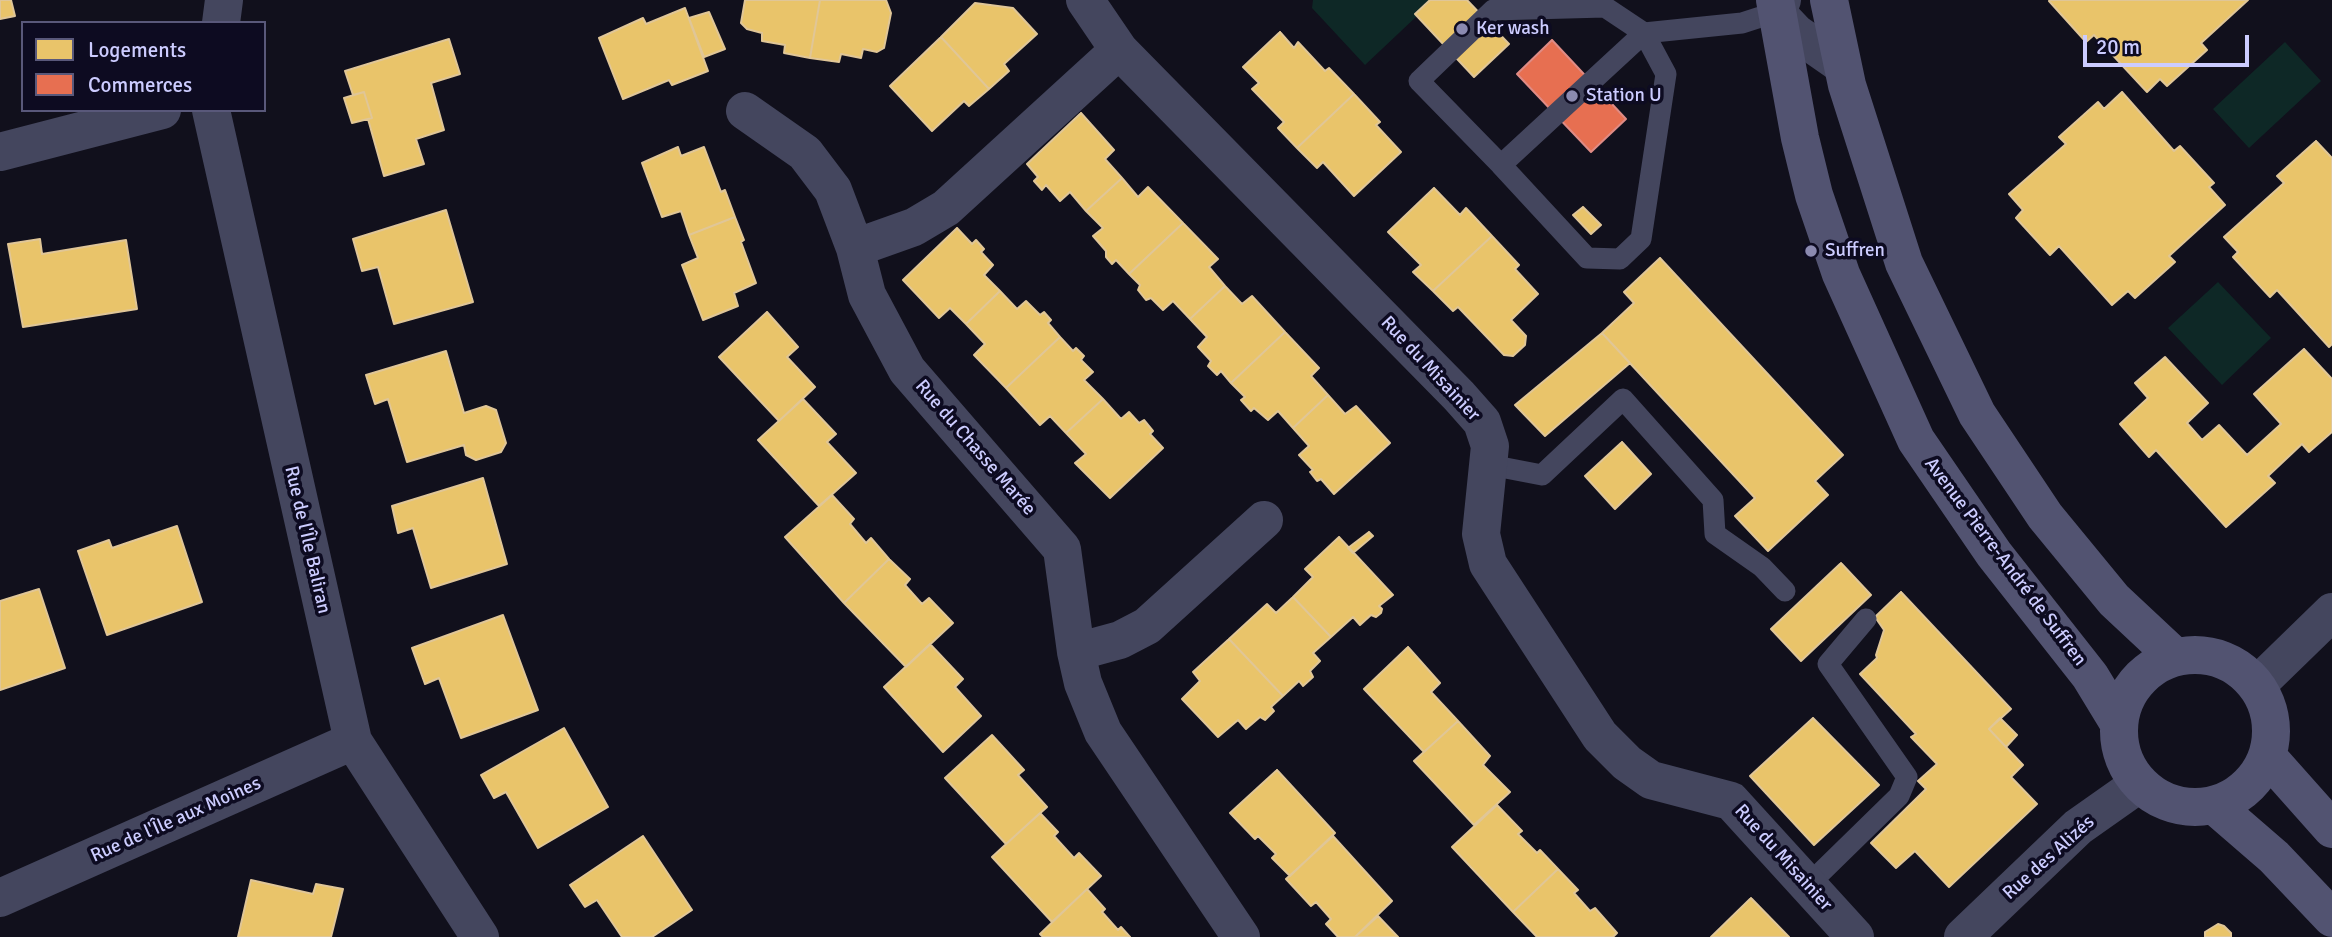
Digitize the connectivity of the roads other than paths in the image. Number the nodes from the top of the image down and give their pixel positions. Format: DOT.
graph roads {
  1 [pos="224,0"];
  2 [pos="1086,0"];
  3 [pos="1829,0"];
  4 [pos="1606,4"];
  5 [pos="1778,4"];
  6 [pos="1520,5"];
  7 [pos="221,21"];
  8 [pos="1644,33"];
  9 [pos="1119,50"];
  10 [pos="1842,65"];
  11 [pos="746,111"];
  12 [pos="154,112"];
  13 [pos="211,112"];
  14 [pos="0,152"];
  15 [pos="1501,165"];
  16 [pos="855,248"];
  17 [pos="1490,465"];
  18 [pos="1265,520"];
  19 [pos="1785,591"];
  20 [pos="2332,612"];
  21 [pos="1866,619"];
  22 [pos="1076,652"];
  23 [pos="2175,657"];
  24 [pos="2257,685"];
  25 [pos="2118,722"];
  26 [pos="353,741"];
  27 [pos="2267,757"];
  28 [pos="2139,784"];
  29 [pos="2215,806"];
  30 [pos="2332,830"];
  31 [pos="1808,886"];
  32 [pos="0,898"];
  33 [pos="2332,918"];
  34 [pos="480,937"];
  35 [pos="1241,937"];
  36 [pos="1855,937"];
  37 [pos="1963,937"];
  1 -- 7 [label="street"];
  2 -- 9 [label="street, Rue du Misainier"];
  3 -- 10 [label="street"];
  4 -- 6 [label="lane"];
  4 -- 8 [label="lane"];
  5 -- 8 [label="lane"];
  5 -- 10 [label="street"];
  5 -- 25 [label="street, Avenue Pierre-André de Suffren"];
  6 -- 15 [label="lane"];
  8 -- 15 [label="lane"];
  8 -- 15 [label="lane"];
  9 -- 16 [label="street"];
  9 -- 17 [label="street, Rue du Misainier"];
  10 -- 23 [label="street"];
  11 -- 16 [label="street, Rue du Chasse Marée"];
  12 -- 14 [label="street"];
  13 -- 26 [label="street, Rue de l'Île Baliran"];
  16 -- 22 [label="street, Rue du Chasse Marée"];
  17 -- 19 [label="lane"];
  17 -- 31 [label="street, Rue du Misainier"];
  18 -- 22 [label="street"];
  20 -- 24 [label="street"];
  21 -- 31 [label="lane"];
  22 -- 35 [label="street, Rue du Chasse Marée"];
  23 -- 24 [label="street"];
  23 -- 25 [label="street"];
  24 -- 27 [label="street"];
  25 -- 28 [label="street"];
  26 -- 32 [label="street, Rue de l'Île aux Moines"];
  26 -- 34 [label="street, Rue de l'Île Baliran"];
  27 -- 29 [label="street"];
  27 -- 30 [label="street"];
  28 -- 29 [label="street"];
  28 -- 37 [label="street, Rue des Alizés"];
  29 -- 33 [label="street"];
  31 -- 36 [label="street, Rue du Misainier"];
}
